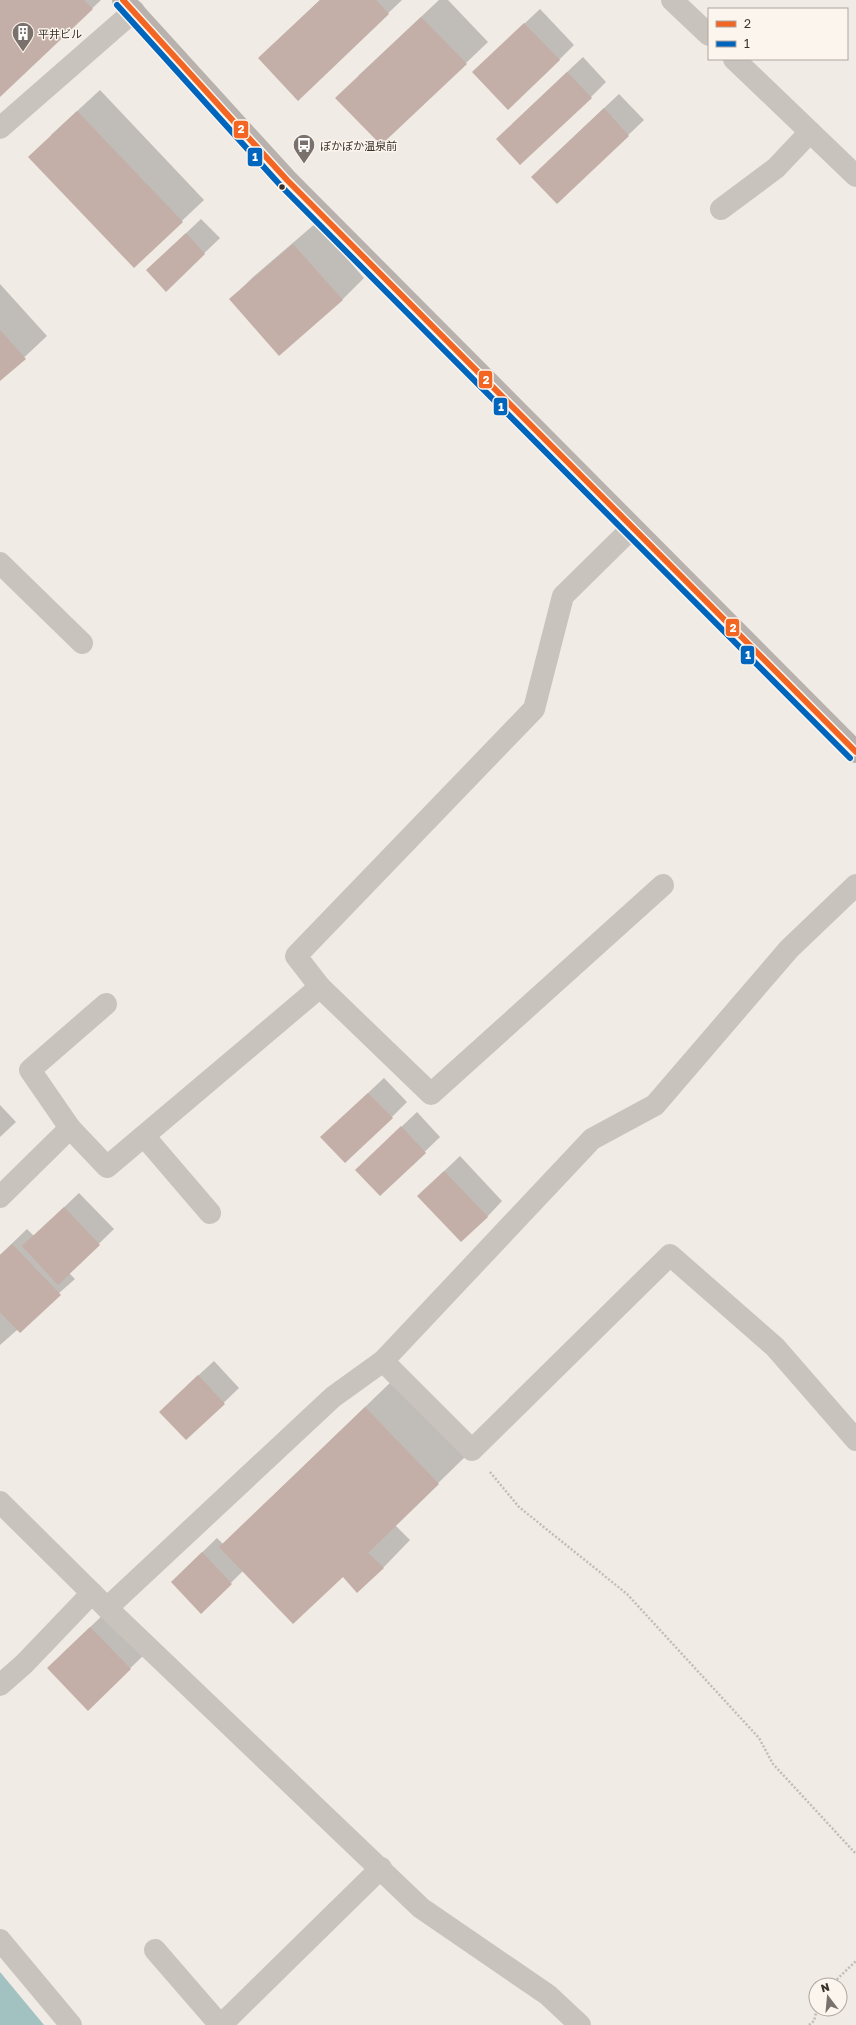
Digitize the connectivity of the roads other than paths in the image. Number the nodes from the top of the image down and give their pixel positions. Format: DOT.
graph roads {
  1 [pos="672,0"];
  2 [pos="128,5"];
  3 [pos="708,34"];
  4 [pos="735,60"];
  5 [pos="0,128"];
  6 [pos="810,132"];
  7 [pos="856,176"];
  8 [pos="721,209"];
  9 [pos="632,528"];
  10 [pos="0,563"];
  11 [pos="82,643"];
  12 [pos="856,752"];
  13 [pos="663,885"];
  14 [pos="856,885"];
  15 [pos="320,987"];
  16 [pos="106,1004"];
  17 [pos="70,1128"];
  18 [pos="144,1136"];
  19 [pos="0,1197"];
  20 [pos="210,1213"];
  21 [pos="383,1361"];
  22 [pos="856,1440"];
  23 [pos="0,1502"];
  24 [pos="92,1593"];
  25 [pos="107,1608"];
  26 [pos="0,1686"];
  27 [pos="381,1868"];
  28 [pos="0,1940"];
  29 [pos="155,1950"];
  30 [pos="71,2025"];
  31 [pos="221,2025"];
  32 [pos="580,2025"];
  1 -- 3 [label="street"];
  2 -- 5 [label="street"];
  2 -- 9 [label="main road"];
  4 -- 6 [label="street"];
  6 -- 7 [label="street"];
  6 -- 8 [label="street"];
  9 -- 12 [label="main road"];
  9 -- 15 [label="street"];
  10 -- 11 [label="street"];
  13 -- 15 [label="street"];
  14 -- 21 [label="street"];
  15 -- 18 [label="street"];
  16 -- 17 [label="street"];
  17 -- 18 [label="street"];
  17 -- 19 [label="street"];
  18 -- 20 [label="street"];
  21 -- 22 [label="street"];
  21 -- 25 [label="street"];
  23 -- 24 [label="street"];
  24 -- 25 [label="street"];
  24 -- 26 [label="street"];
  25 -- 27 [label="street"];
  27 -- 31 [label="street"];
  27 -- 32 [label="street"];
  28 -- 30 [label="street"];
  29 -- 31 [label="street"];
}
